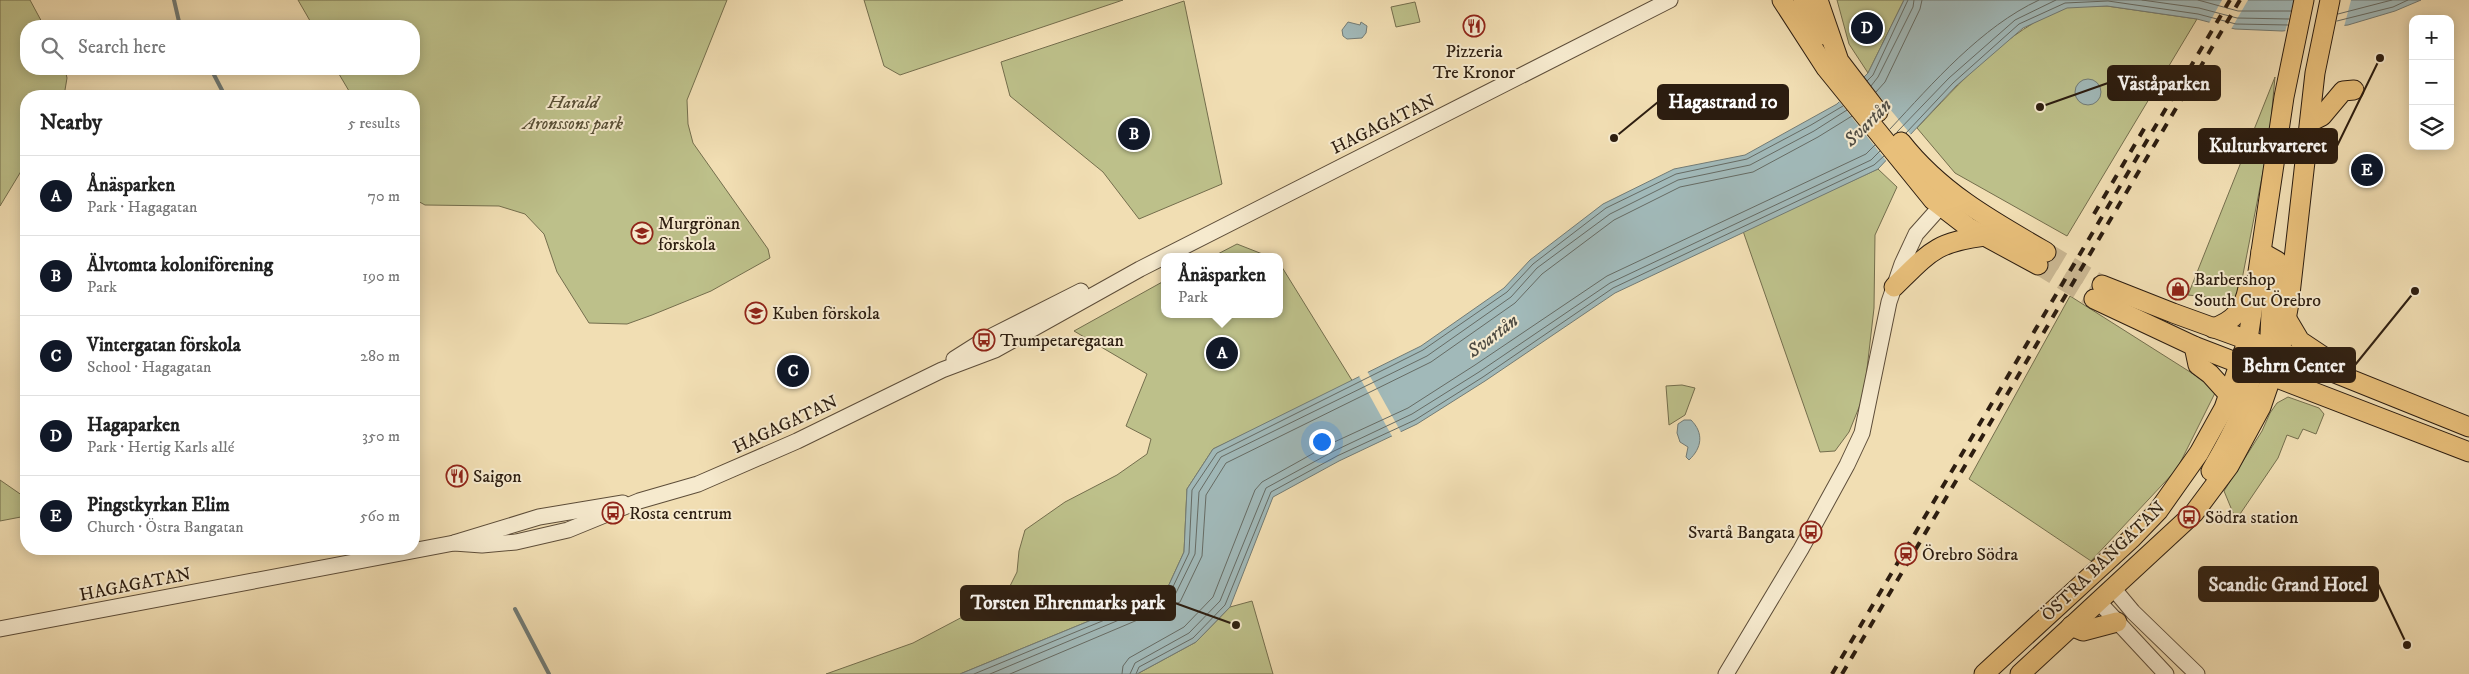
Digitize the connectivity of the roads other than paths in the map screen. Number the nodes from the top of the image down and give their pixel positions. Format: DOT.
graph roads {
  1 [pos="1670,0"];
  2 [pos="1782,0"];
  3 [pos="1802,0"];
  4 [pos="1818,0"];
  5 [pos="2304,0"];
  6 [pos="2330,0"];
  7 [pos="1832,42"];
  8 [pos="2289,70"];
  9 [pos="2315,74"];
  10 [pos="1850,87"];
  11 [pos="2354,90"];
  12 [pos="2310,122"];
  13 [pos="1942,197"];
  14 [pos="1985,236"];
  15 [pos="2261,252"];
  16 [pos="1170,253"];
  17 [pos="1161,257"];
  18 [pos="1894,286"];
  19 [pos="2138,319"];
  20 [pos="2286,319"];
  21 [pos="2213,328"];
  22 [pos="2194,346"];
  23 [pos="2260,359"];
  24 [pos="2362,383"];
  25 [pos="2229,395"];
  26 [pos="2466,425"];
  27 [pos="2462,449"];
  28 [pos="420,549"];
  29 [pos="390,555"];
  30 [pos="2099,568"];
  31 [pos="2084,582"];
  32 [pos="2113,588"];
  33 [pos="2098,601"];
  34 [pos="2117,622"];
  35 [pos="2071,626"];
  36 [pos="0,628"];
  37 [pos="1726,674"];
  38 [pos="1984,674"];
  39 [pos="2020,674"];
  40 [pos="2166,674"];
  41 [pos="2196,674"];
  1 -- 16 [label="street, HAGAGATAN"];
  2 -- 10 [label="main road"];
  3 -- 7 [label="main road"];
  4 -- 7 [label="main road"];
  5 -- 8 [label="main road, ÖSTRA BANGATAN"];
  6 -- 9 [label="main road, ÖSTRA BANGATAN"];
  7 -- 10 [label="main road"];
  8 -- 9 [label="main road"];
  8 -- 12 [label="main road"];
  8 -- 15 [label="main road, ÖSTRA BANGATAN"];
  9 -- 12 [label="main road, ÖSTRA BANGATAN"];
  10 -- 13 [label="main road"];
  11 -- 12 [label="main road"];
  12 -- 20 [label="main road, ÖSTRA BANGATAN"];
  13 -- 14 [label="main road"];
  13 -- 14 [label="main road"];
  13 -- 18 [label="street"];
  14 -- 18 [label="main road"];
  15 -- 21 [label="main road"];
  15 -- 23 [label="main road, ÖSTRA BANGATAN"];
  17 -- 28 [label="street, HAGAGATAN"];
  18 -- 37 [label="street"];
  19 -- 21 [label="main road"];
  19 -- 22 [label="main road"];
  19 -- 23 [label="main road"];
  20 -- 23 [label="main road, ÖSTRA BANGATAN"];
  20 -- 24 [label="main road"];
  21 -- 23 [label="main road"];
  22 -- 23 [label="main road"];
  22 -- 25 [label="main road"];
  23 -- 24 [label="main road"];
  23 -- 25 [label="main road, ÖSTRA BANGATAN"];
  23 -- 27 [label="main road"];
  23 -- 32 [label="main road, ÖSTRA BANGATAN"];
  24 -- 26 [label="main road"];
  25 -- 30 [label="main road, ÖSTRA BANGATAN"];
  26 -- 27 [label="main road"];
  29 -- 36 [label="street, HAGAGATAN"];
  30 -- 31 [label="main road, ÖSTRA BANGATAN"];
  30 -- 32 [label="main road"];
  31 -- 33 [label="main road"];
  31 -- 38 [label="main road, ÖSTRA BANGATAN"];
  32 -- 33 [label="main road, ÖSTRA BANGATAN"];
  32 -- 41 [label="street"];
  33 -- 34 [label="street"];
  33 -- 35 [label="main road, ÖSTRA BANGATAN"];
  34 -- 35 [label="main road"];
  34 -- 40 [label="street"];
  35 -- 39 [label="main road, ÖSTRA BANGATAN"];
}
